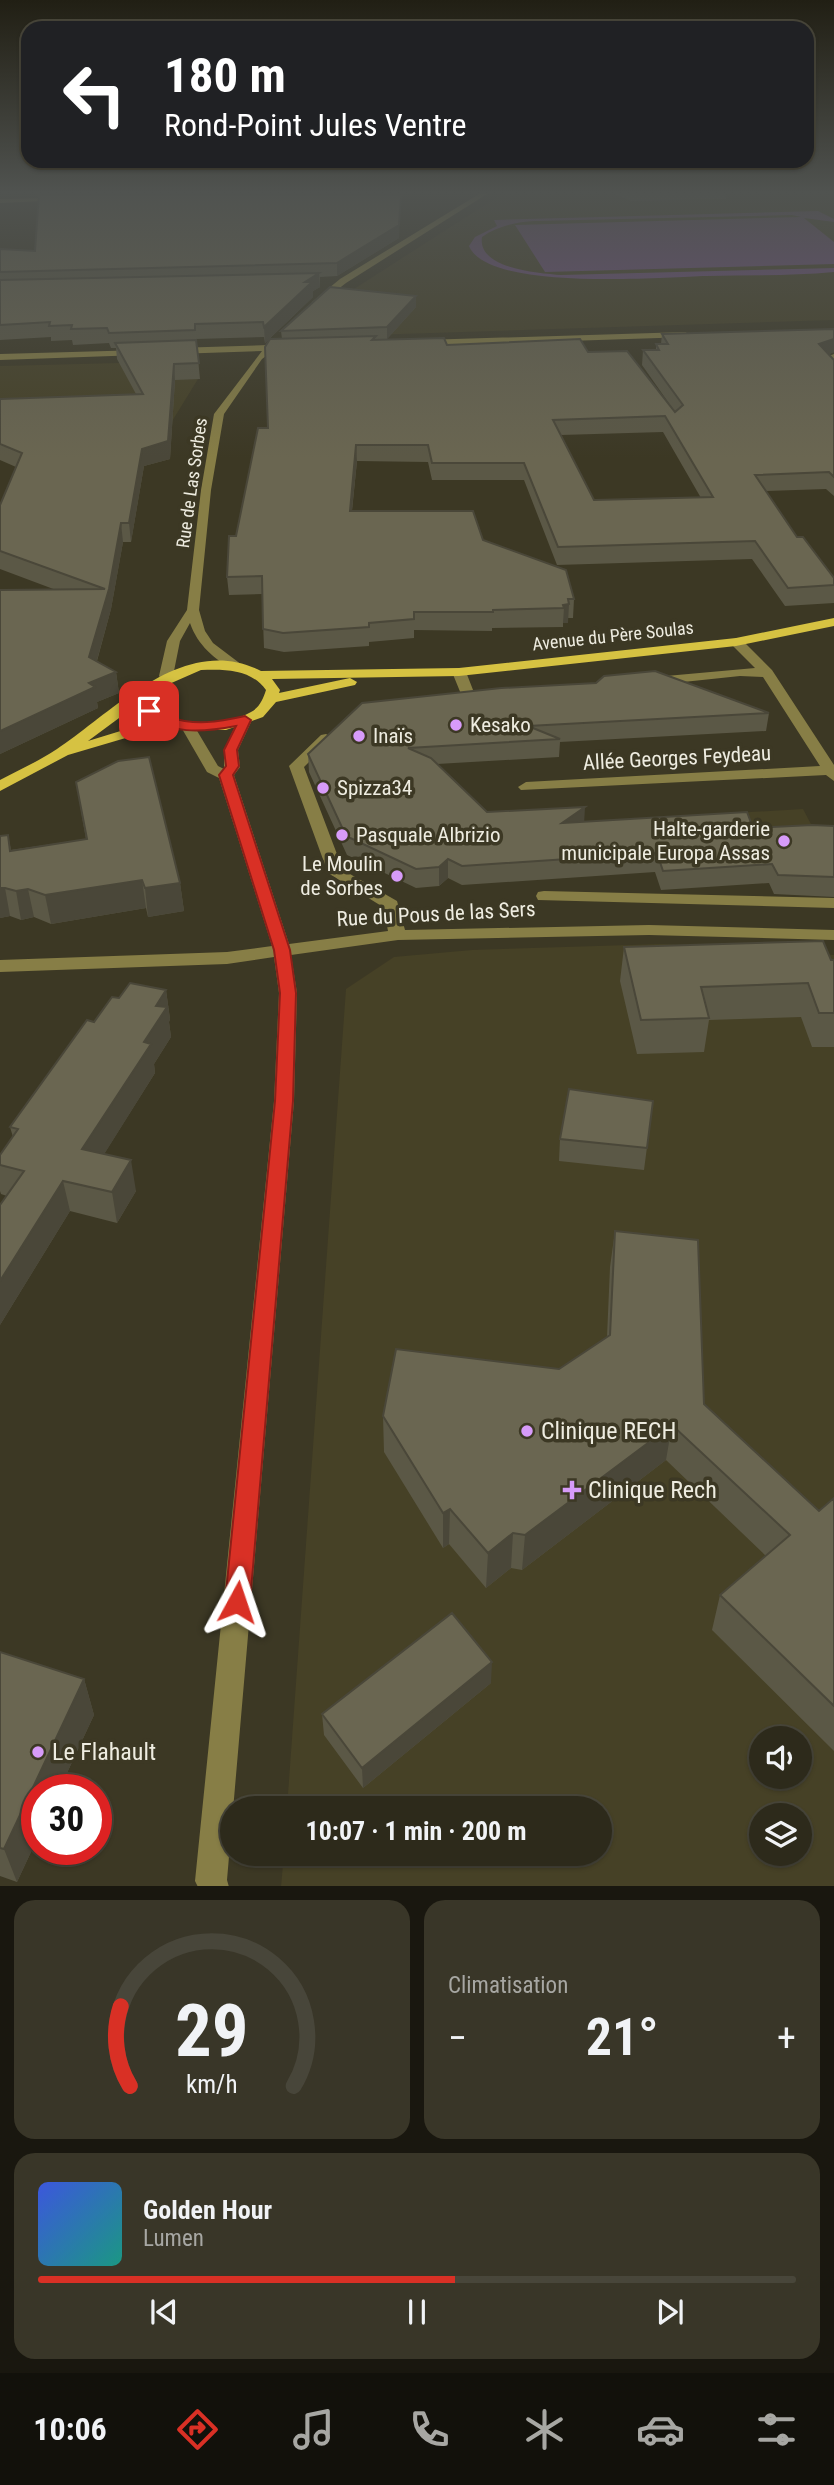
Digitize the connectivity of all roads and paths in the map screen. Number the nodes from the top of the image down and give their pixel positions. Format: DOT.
graph roads {
  1 [pos="342,282"];
  2 [pos="310,306"];
  3 [pos="699,334"];
  4 [pos="283,337"];
  5 [pos="604,337"];
  6 [pos="411,343"];
  7 [pos="295,347"];
  8 [pos="271,348"];
  9 [pos="148,352"];
  10 [pos="162,352"];
  11 [pos="619,352"];
  12 [pos="0,356"];
  13 [pos="834,357"];
  14 [pos="834,372"];
  15 [pos="193,610"];
  16 [pos="834,622"];
  17 [pos="736,642"];
  18 [pos="239,668"];
  19 [pos="459,672"];
  20 [pos="767,673"];
  21 [pos="259,675"];
  22 [pos="394,675"];
  23 [pos="166,676"];
  24 [pos="634,684"];
  25 [pos="147,691"];
  26 [pos="272,699"];
  27 [pos="435,704"];
  28 [pos="245,720"];
  29 [pos="182,726"];
  30 [pos="335,730"];
  31 [pos="60,754"];
  32 [pos="832,773"];
  33 [pos="226,775"];
  34 [pos="0,786"];
  35 [pos="526,787"];
  36 [pos="544,895"];
  37 [pos="834,902"];
  38 [pos="398,934"];
  39 [pos="834,935"];
  40 [pos="282,950"];
  41 [pos="0,966"];
  42 [pos="211,1885"];
  1 -- 2 [label="street"];
  3 -- 5 [label="street"];
  4 -- 8 [label="street, Rue de Las Sorbes"];
  5 -- 6 [label="street"];
  5 -- 11 [label="street"];
  7 -- 8 [label="street"];
  8 -- 10 [label="street"];
  8 -- 15 [label="street, Rue de Las Sorbes"];
  9 -- 12 [label="street"];
  13 -- 14 [label="street"];
  15 -- 18 [label="street, Rue de Las Sorbes"];
  15 -- 23 [label="street, Rue de Las Sorbes"];
  16 -- 17 [label="main road, Avenue du Père Soulas"];
  17 -- 19 [label="main road, Avenue du Père Soulas"];
  17 -- 20 [label="street"];
  18 -- 21 [label="main road, Avenue du Père Soulas"];
  18 -- 23 [label="main road, Avenue du Père Soulas"];
  19 -- 22 [label="main road, Avenue du Père Soulas"];
  19 -- 27 [label="street"];
  20 -- 24 [label="street"];
  20 -- 32 [label="street"];
  21 -- 22 [label="main road, Avenue du Père Soulas"];
  21 -- 26 [label="main road"];
  22 -- 26 [label="main road, Avenue du Père Soulas"];
  23 -- 25 [label="main road"];
  25 -- 29 [label="main road"];
  25 -- 31 [label="main road"];
  26 -- 28 [label="main road"];
  28 -- 29 [label="main road"];
  28 -- 33 [label="street"];
  29 -- 31 [label="main road"];
  29 -- 33 [label="street"];
  30 -- 38 [label="street"];
  31 -- 34 [label="main road"];
  32 -- 35 [label="street, Allée Georges Feydeau"];
  33 -- 40 [label="street"];
  36 -- 37 [label="street"];
  38 -- 39 [label="street, Rue du Pous de las Sers"];
  38 -- 40 [label="street, Rue du Pous de las Sers"];
  40 -- 41 [label="street, Rue du Pous de las Sers"];
  40 -- 42 [label="street"];
}
